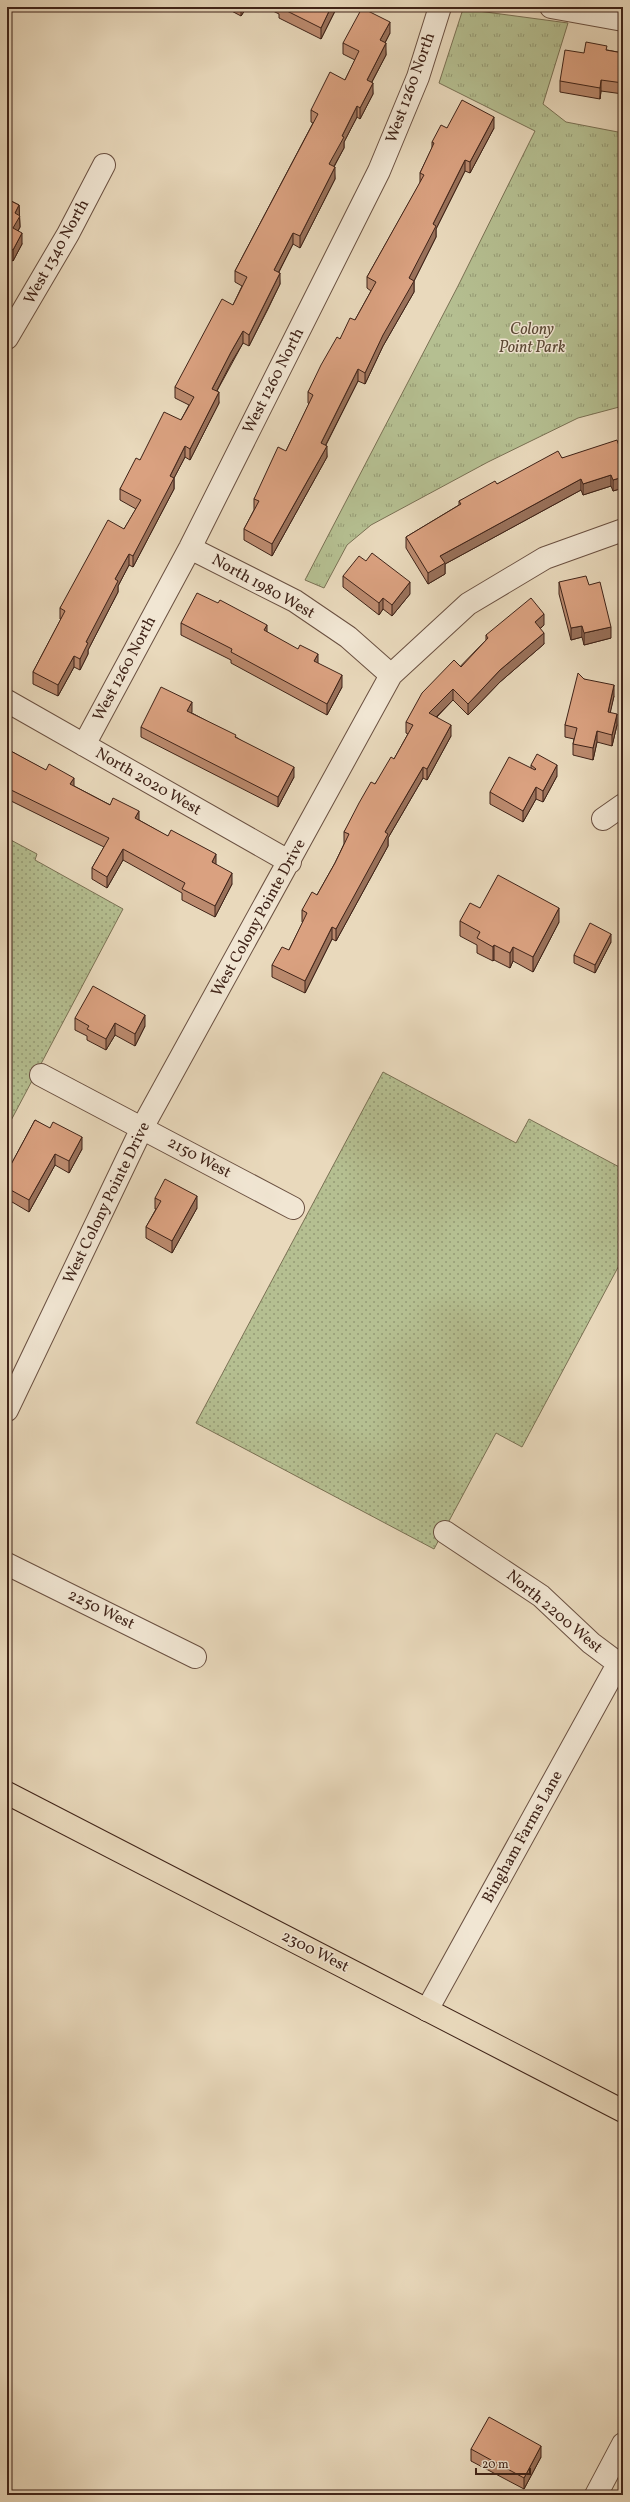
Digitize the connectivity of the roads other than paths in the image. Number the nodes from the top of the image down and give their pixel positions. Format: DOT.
graph roads {
  1 [pos="440,7"];
  2 [pos="551,7"];
  3 [pos="623,20"];
  4 [pos="104,165"];
  5 [pos="7,338"];
  6 [pos="623,530"];
  7 [pos="190,548"];
  8 [pos="391,675"];
  9 [pos="7,701"];
  10 [pos="84,745"];
  11 [pos="623,805"];
  12 [pos="603,819"];
  13 [pos="290,862"];
  14 [pos="42,1074"];
  15 [pos="142,1128"];
  16 [pos="293,1208"];
  17 [pos="7,1410"];
  18 [pos="444,1532"];
  19 [pos="7,1564"];
  20 [pos="195,1657"];
  21 [pos="621,1665"];
  22 [pos="7,1793"];
  23 [pos="427,2010"];
  24 [pos="623,2111"];
  25 [pos="623,2444"];
  26 [pos="596,2495"];
  1 -- 7 [label="street, West 1260 North"];
  2 -- 3 [label="street"];
  4 -- 5 [label="street, West 1340 North"];
  6 -- 8 [label="street, West Colony Pointe Drive"];
  7 -- 8 [label="street, North 1980 West"];
  7 -- 10 [label="street, West 1260 North"];
  8 -- 13 [label="street, West Colony Pointe Drive"];
  9 -- 10 [label="street, North 2020 West"];
  10 -- 13 [label="street, North 2020 West"];
  11 -- 12 [label="street"];
  13 -- 15 [label="street, West Colony Pointe Drive"];
  14 -- 15 [label="street, 2150 West"];
  15 -- 16 [label="street, 2150 West"];
  15 -- 17 [label="street, West Colony Pointe Drive"];
  18 -- 21 [label="street, North 2200 West"];
  19 -- 20 [label="street, 2250 West"];
  21 -- 23 [label="street, Bingham Farms Lane"];
  22 -- 23 [label="main road, 2300 West"];
  23 -- 24 [label="main road, 2300 West"];
  25 -- 26 [label="street"];
}
